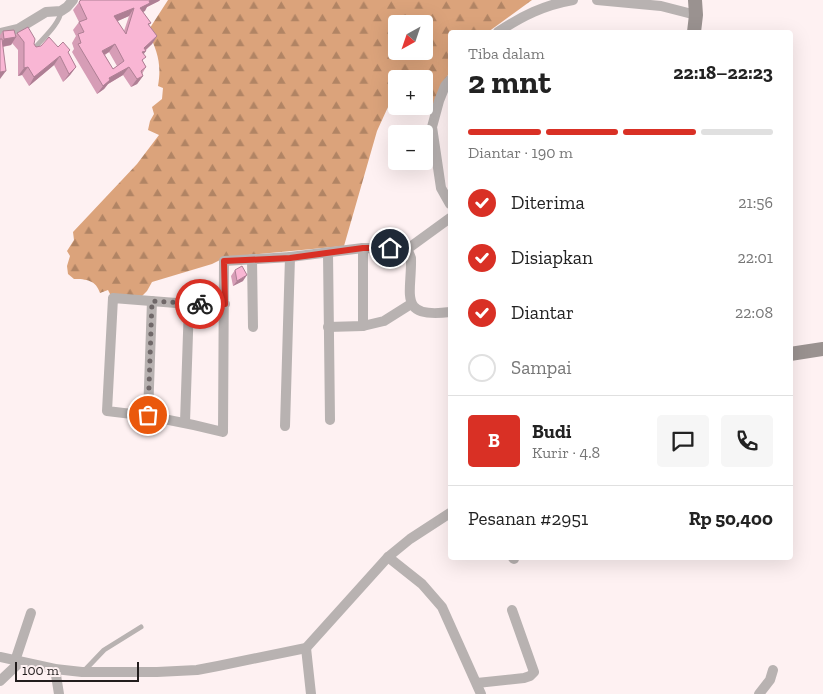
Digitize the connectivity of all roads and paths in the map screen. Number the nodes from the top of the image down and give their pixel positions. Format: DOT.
graph roads {
  1 [pos="73,0"];
  2 [pos="573,0"];
  3 [pos="597,0"];
  4 [pos="695,0"];
  5 [pos="61,11"];
  6 [pos="696,15"];
  7 [pos="501,30"];
  8 [pos="694,30"];
  9 [pos="0,33"];
  10 [pos="32,51"];
  11 [pos="448,82"];
  12 [pos="448,200"];
  13 [pos="448,219"];
  14 [pos="363,248"];
  15 [pos="406,250"];
  16 [pos="328,253"];
  17 [pos="290,258"];
  18 [pos="252,260"];
  19 [pos="152,301"];
  20 [pos="189,304"];
  21 [pos="225,304"];
  22 [pos="411,304"];
  23 [pos="448,312"];
  24 [pos="253,326"];
  25 [pos="364,326"];
  26 [pos="328,327"];
  27 [pos="823,350"];
  28 [pos="793,354"];
  29 [pos="148,415"];
  30 [pos="330,420"];
  31 [pos="185,422"];
  32 [pos="285,426"];
  33 [pos="448,514"];
  34 [pos="388,557"];
  35 [pos="512,610"];
  36 [pos="31,613"];
  37 [pos="141,627"];
  38 [pos="306,648"];
  39 [pos="0,658"];
  40 [pos="17,661"];
  41 [pos="55,670"];
  42 [pos="773,670"];
  43 [pos="82,672"];
  44 [pos="0,681"];
  45 [pos="477,683"];
  46 [pos="59,694"];
  47 [pos="311,694"];
  48 [pos="481,694"];
  49 [pos="759,694"];
  1 -- 5 [label="street"];
  2 -- 7 [label="street"];
  3 -- 6 [label="street"];
  4 -- 6 [label="main road"];
  5 -- 9 [label="street"];
  5 -- 10 [label="lane"];
  6 -- 8 [label="main road"];
  11 -- 12 [label="street"];
  13 -- 15 [label="street"];
  14 -- 15 [label="street"];
  14 -- 16 [label="street"];
  14 -- 25 [label="street"];
  15 -- 22 [label="street"];
  16 -- 17 [label="street"];
  16 -- 26 [label="street"];
  17 -- 18 [label="street"];
  17 -- 32 [label="street"];
  18 -- 21 [label="street"];
  18 -- 24 [label="street"];
  19 -- 20 [label="street"];
  19 -- 29 [label="street"];
  19 -- 29 [label="street"];
  20 -- 21 [label="street"];
  20 -- 31 [label="street"];
  21 -- 31 [label="street"];
  22 -- 23 [label="street"];
  22 -- 25 [label="street"];
  25 -- 26 [label="street"];
  26 -- 30 [label="street"];
  27 -- 28 [label="main road"];
  29 -- 31 [label="street"];
  33 -- 34 [label="street"];
  34 -- 38 [label="street"];
  34 -- 45 [label="street"];
  35 -- 45 [label="street"];
  36 -- 40 [label="street"];
  37 -- 43 [label="lane"];
  38 -- 43 [label="street"];
  38 -- 47 [label="street"];
  39 -- 40 [label="street"];
  40 -- 41 [label="street"];
  40 -- 44 [label="street"];
  41 -- 43 [label="street"];
  41 -- 46 [label="street"];
  42 -- 49 [label="street"];
  45 -- 48 [label="street"];
}
